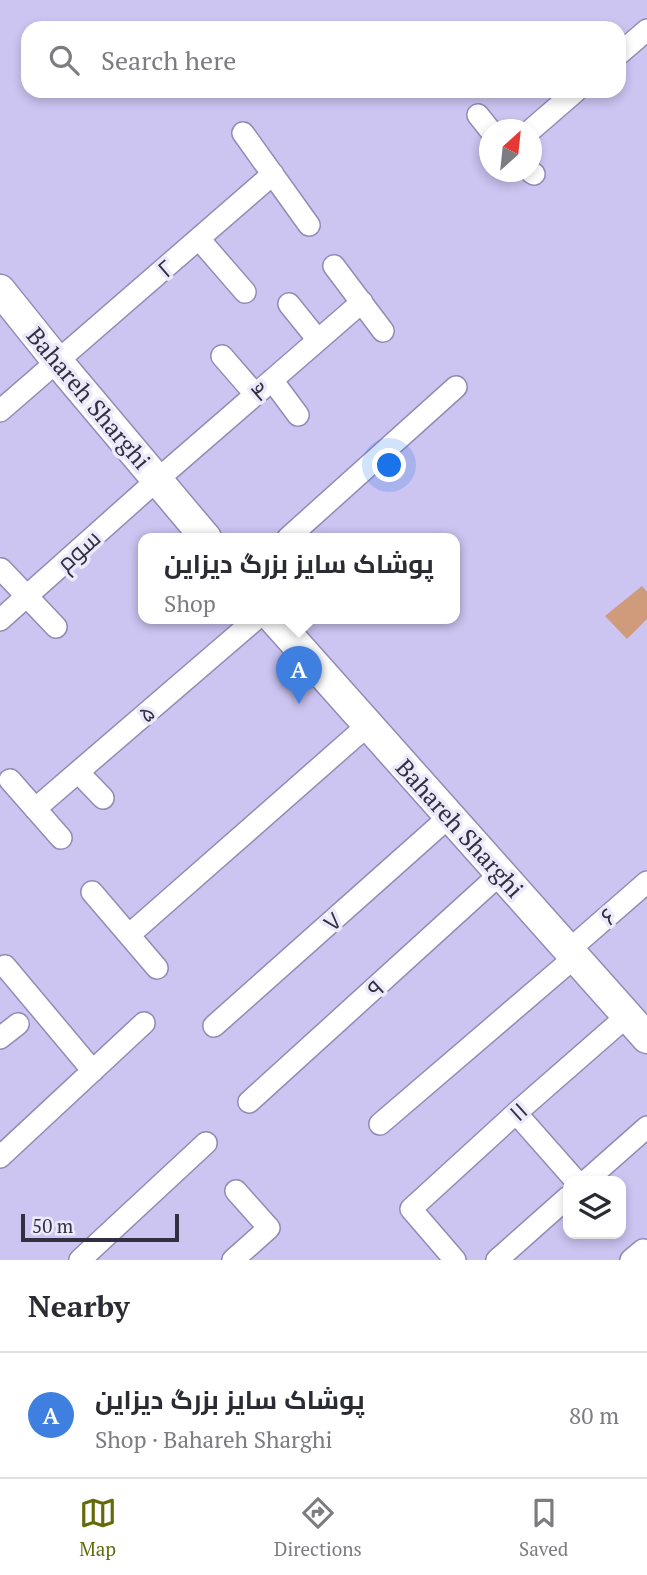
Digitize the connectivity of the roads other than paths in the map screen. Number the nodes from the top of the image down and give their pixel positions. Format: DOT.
graph roads {
  1 [pos="647,30"];
  2 [pos="626,48"];
  3 [pos="568,98"];
  4 [pos="542,120"];
  5 [pos="243,133"];
  6 [pos="272,174"];
  7 [pos="309,225"];
  8 [pos="198,239"];
  9 [pos="334,265"];
  10 [pos="0,290"];
  11 [pos="245,292"];
  12 [pos="362,302"];
  13 [pos="289,304"];
  14 [pos="383,331"];
  15 [pos="318,340"];
  16 [pos="222,356"];
  17 [pos="57,361"];
  18 [pos="272,380"];
  19 [pos="456,387"];
  20 [pos="255,394"];
  21 [pos="0,411"];
  22 [pos="298,415"];
  23 [pos="157,480"];
  24 [pos="202,533"];
  25 [pos="294,533"];
  26 [pos="1,569"];
  27 [pos="27,596"];
  28 [pos="0,620"];
  29 [pos="250,624"];
  30 [pos="278,624"];
  31 [pos="56,627"];
  32 [pos="368,725"];
  33 [pos="78,772"];
  34 [pos="10,780"];
  35 [pos="103,798"];
  36 [pos="35,809"];
  37 [pos="450,817"];
  38 [pos="61,838"];
  39 [pos="500,874"];
  40 [pos="647,882"];
  41 [pos="92,892"];
  42 [pos="129,935"];
  43 [pos="572,954"];
  44 [pos="5,966"];
  45 [pos="157,968"];
  46 [pos="627,1016"];
  47 [pos="144,1023"];
  48 [pos="18,1024"];
  49 [pos="214,1026"];
  50 [pos="0,1038"];
  51 [pos="647,1038"];
  52 [pos="93,1071"];
  53 [pos="249,1102"];
  54 [pos="516,1113"];
  55 [pos="380,1124"];
  56 [pos="647,1127"];
  57 [pos="206,1143"];
  58 [pos="0,1157"];
  59 [pos="572,1176"];
  60 [pos="592,1176"];
  61 [pos="236,1191"];
  62 [pos="563,1201"];
  63 [pos="80,1260"];
  64 [pos="233,1260"];
  65 [pos="455,1260"];
  66 [pos="497,1260"];
  1 -- 2 [label="street"];
  3 -- 4 [label="street"];
  5 -- 6 [label="street"];
  6 -- 7 [label="street"];
  6 -- 8 [label="street, ۲"];
  8 -- 11 [label="street"];
  8 -- 17 [label="street, ۲"];
  9 -- 12 [label="street"];
  10 -- 17 [label="street, Bahareh Sharghi"];
  12 -- 14 [label="street"];
  12 -- 15 [label="street, ۴"];
  13 -- 15 [label="street"];
  15 -- 18 [label="street, ۴"];
  16 -- 20 [label="street"];
  17 -- 21 [label="street, ۲"];
  17 -- 23 [label="street, Bahareh Sharghi"];
  18 -- 20 [label="street, ۴"];
  18 -- 22 [label="street"];
  19 -- 25 [label="street"];
  20 -- 23 [label="street, ۴"];
  23 -- 24 [label="street, Bahareh Sharghi"];
  23 -- 27 [label="street, سوم"];
  26 -- 27 [label="street"];
  27 -- 28 [label="street, سوم"];
  27 -- 31 [label="street"];
  29 -- 33 [label="street, ۵"];
  30 -- 32 [label="street, Bahareh Sharghi"];
  32 -- 37 [label="street, Bahareh Sharghi"];
  32 -- 42 [label="street"];
  33 -- 35 [label="street"];
  33 -- 36 [label="street, ۵"];
  34 -- 36 [label="street"];
  36 -- 38 [label="street"];
  37 -- 39 [label="street, Bahareh Sharghi"];
  37 -- 49 [label="street, ۷"];
  39 -- 43 [label="street, Bahareh Sharghi"];
  39 -- 53 [label="street, ۹"];
  40 -- 43 [label="street, ۶"];
  41 -- 42 [label="street"];
  42 -- 45 [label="street"];
  43 -- 46 [label="street, Bahareh Sharghi"];
  43 -- 55 [label="street, ۶"];
  44 -- 52 [label="street"];
  46 -- 51 [label="street, Bahareh Sharghi"];
  46 -- 54 [label="street, ۱۱"];
  47 -- 52 [label="street"];
  48 -- 50 [label="street"];
  52 -- 58 [label="street"];
  54 -- 59 [label="street"];
  54 -- 65 [label="street, ۱۱"];
  56 -- 60 [label="street"];
  57 -- 63 [label="street"];
  61 -- 64 [label="street"];
  62 -- 66 [label="street"];
}
